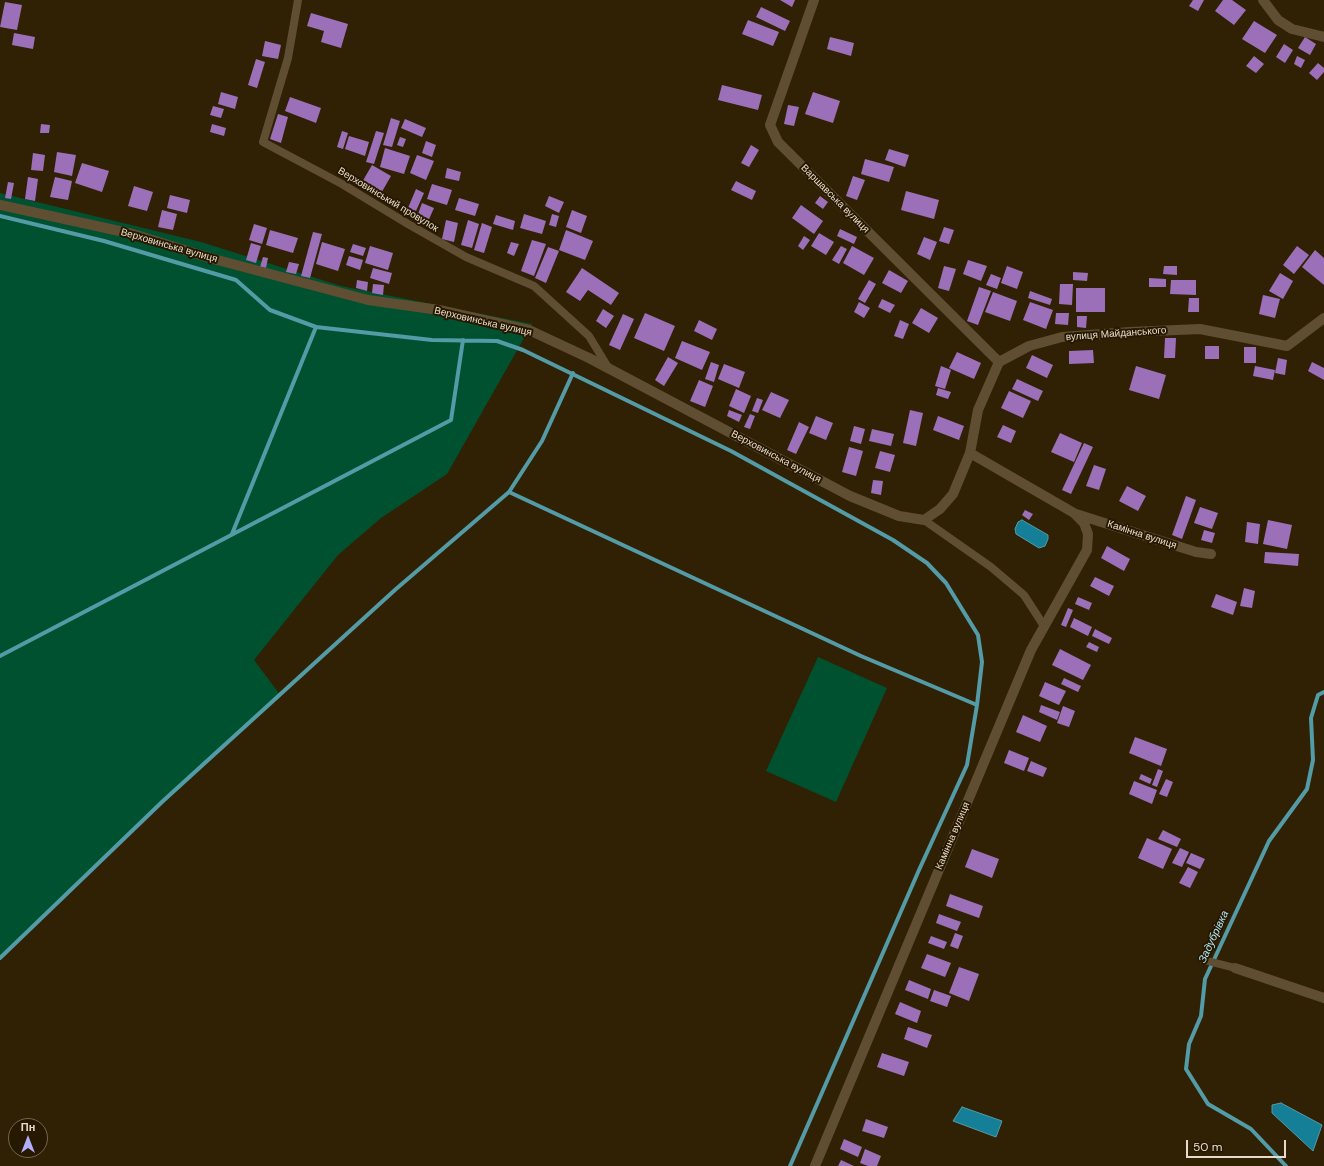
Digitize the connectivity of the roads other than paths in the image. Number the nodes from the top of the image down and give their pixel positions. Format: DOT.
graph roads {
  1 [pos="298,0"];
  2 [pos="814,0"];
  3 [pos="1263,0"];
  4 [pos="1324,37"];
  5 [pos="0,205"];
  6 [pos="1324,318"];
  7 [pos="999,362"];
  8 [pos="610,370"];
  9 [pos="970,453"];
  10 [pos="1074,513"];
  11 [pos="924,520"];
  12 [pos="1211,554"];
  13 [pos="1044,626"];
  14 [pos="1204,960"];
  15 [pos="1235,968"];
  16 [pos="1324,998"];
  17 [pos="815,1166"];
  1 -- 8 [label="lane, Верховинський провулок"];
  2 -- 7 [label="street, Варшавська вулиця"];
  3 -- 4 [label="street"];
  5 -- 8 [label="street, Верховинська вулиця"];
  6 -- 7 [label="street, вулиця Майданського"];
  7 -- 9 [label="street"];
  8 -- 11 [label="street, Верховинська вулиця"];
  9 -- 10 [label="street, Камінна вулиця"];
  9 -- 11 [label="street"];
  10 -- 12 [label="street, Камінна вулиця"];
  10 -- 13 [label="street, Камінна вулиця"];
  11 -- 13 [label="lane"];
  13 -- 17 [label="street, Камінна вулиця"];
  14 -- 15 [label="lane"];
  15 -- 16 [label="street"];
}
